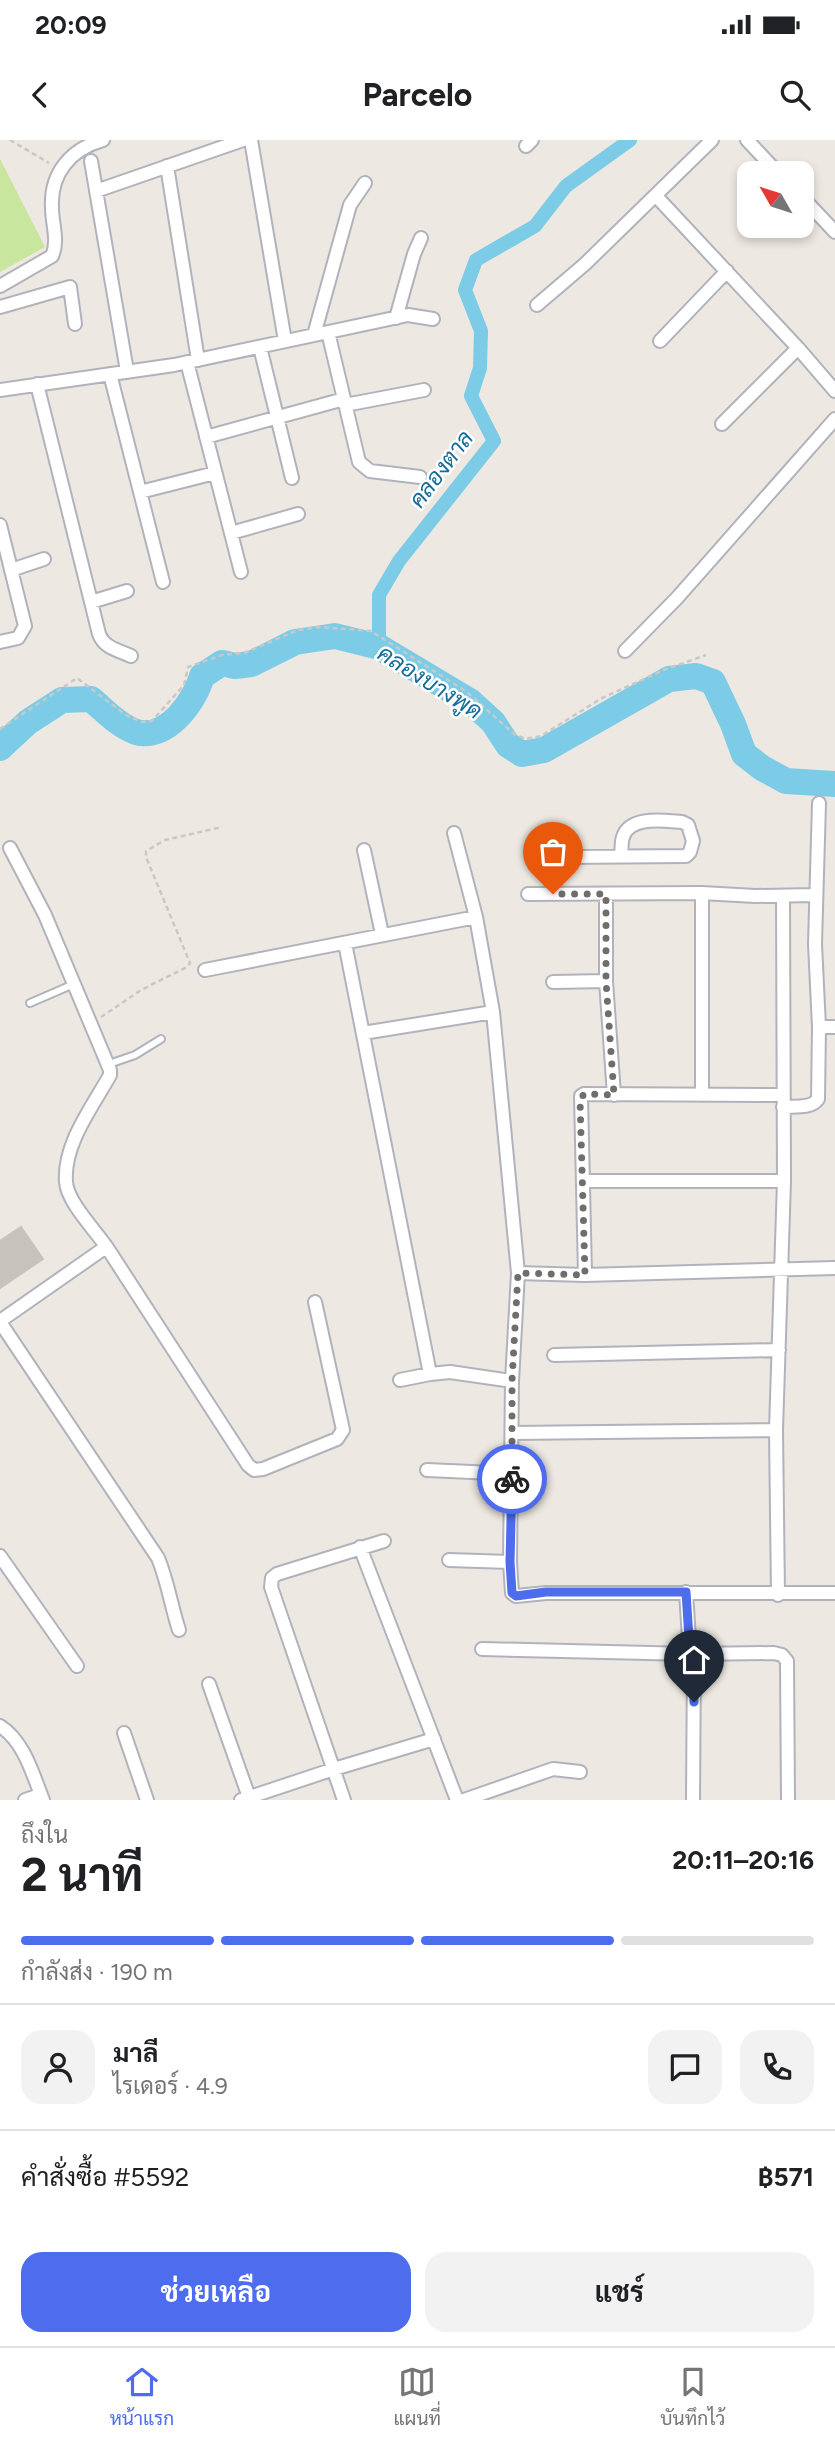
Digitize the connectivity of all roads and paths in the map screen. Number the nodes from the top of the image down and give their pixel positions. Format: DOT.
graph roads {
  1 [pos="10,140"];
  2 [pos="103,140"];
  3 [pos="243,140"];
  4 [pos="251,140"];
  5 [pos="712,140"];
  6 [pos="747,140"];
  7 [pos="91,161"];
  8 [pos="767,161"];
  9 [pos="166,166"];
  10 [pos="59,169"];
  11 [pos="365,183"];
  12 [pos="96,191"];
  13 [pos="656,196"];
  14 [pos="814,210"];
  15 [pos="835,232"];
  16 [pos="421,238"];
  17 [pos="727,271"];
  18 [pos="0,286"];
  19 [pos="537,305"];
  20 [pos="0,307"];
  21 [pos="396,318"];
  22 [pos="433,319"];
  23 [pos="75,324"];
  24 [pos="328,332"];
  25 [pos="314,335"];
  26 [pos="285,341"];
  27 [pos="660,341"];
  28 [pos="260,347"];
  29 [pos="798,348"];
  30 [pos="192,361"];
  31 [pos="127,371"];
  32 [pos="110,374"];
  33 [pos="37,384"];
  34 [pos="0,390"];
  35 [pos="424,390"];
  36 [pos="835,390"];
  37 [pos="344,402"];
  38 [pos="277,418"];
  39 [pos="835,419"];
  40 [pos="722,424"];
  41 [pos="206,437"];
  42 [pos="215,474"];
  43 [pos="420,477"];
  44 [pos="292,478"];
  45 [pos="140,492"];
  46 [pos="298,514"];
  47 [pos="0,525"];
  48 [pos="231,533"];
  49 [pos="44,559"];
  50 [pos="11,570"];
  51 [pos="241,572"];
  52 [pos="163,582"];
  53 [pos="127,591"];
  54 [pos="91,602"];
  55 [pos="0,642"];
  56 [pos="625,651"];
  57 [pos="131,656"];
  58 [pos="706,656"];
  59 [pos="0,729"];
  60 [pos="819,803"];
  61 [pos="222,827"];
  62 [pos="454,833"];
  63 [pos="10,848"];
  64 [pos="364,850"];
  65 [pos="621,855"];
  66 [pos="702,892"];
  67 [pos="528,894"];
  68 [pos="553,894"];
  69 [pos="606,894"];
  70 [pos="783,895"];
  71 [pos="815,895"];
  72 [pos="476,918"];
  73 [pos="382,934"];
  74 [pos="345,943"];
  75 [pos="205,970"];
  76 [pos="606,981"];
  77 [pos="553,982"];
  78 [pos="75,984"];
  79 [pos="30,1003"];
  80 [pos="493,1012"];
  81 [pos="92,1023"];
  82 [pos="818,1027"];
  83 [pos="835,1027"];
  84 [pos="363,1032"];
  85 [pos="162,1039"];
  86 [pos="109,1064"];
  87 [pos="614,1095"];
  88 [pos="702,1095"];
  89 [pos="783,1101"];
  90 [pos="584,1181"];
  91 [pos="784,1181"];
  92 [pos="106,1247"];
  93 [pos="835,1268"];
  94 [pos="782,1269"];
  95 [pos="518,1273"];
  96 [pos="585,1275"];
  97 [pos="315,1302"];
  98 [pos="0,1322"];
  99 [pos="779,1350"];
  100 [pos="554,1355"];
  101 [pos="430,1374"];
  102 [pos="400,1380"];
  103 [pos="512,1381"];
  104 [pos="776,1430"];
  105 [pos="512,1433"];
  106 [pos="428,1470"];
  107 [pos="513,1474"];
  108 [pos="384,1541"];
  109 [pos="360,1547"];
  110 [pos="0,1556"];
  111 [pos="449,1560"];
  112 [pos="510,1562"];
  113 [pos="686,1592"];
  114 [pos="835,1593"];
  115 [pos="778,1595"];
  116 [pos="179,1630"];
  117 [pos="482,1648"];
  118 [pos="692,1654"];
  119 [pos="77,1666"];
  120 [pos="209,1684"];
  121 [pos="0,1726"];
  122 [pos="124,1733"];
  123 [pos="434,1739"];
  124 [pos="334,1769"];
  125 [pos="580,1772"];
  126 [pos="41,1797"];
  127 [pos="247,1799"];
  128 [pos="25,1800"];
  129 [pos="147,1800"];
  130 [pos="344,1800"];
  131 [pos="457,1800"];
  132 [pos="464,1800"];
  133 [pos="693,1800"];
  134 [pos="788,1800"];
  1 -- 10 [label="path"];
  2 -- 10 [label="street"];
  3 -- 9 [label="street"];
  4 -- 26 [label="street"];
  5 -- 13 [label="street"];
  6 -- 8 [label="street"];
  7 -- 12 [label="street"];
  9 -- 12 [label="street"];
  9 -- 30 [label="street"];
  10 -- 18 [label="street"];
  11 -- 25 [label="street"];
  12 -- 31 [label="street"];
  13 -- 17 [label="street"];
  13 -- 19 [label="street"];
  14 -- 15 [label="street"];
  16 -- 21 [label="street"];
  17 -- 27 [label="street"];
  17 -- 29 [label="street"];
  20 -- 23 [label="street"];
  21 -- 22 [label="street"];
  21 -- 24 [label="street"];
  24 -- 25 [label="street"];
  24 -- 37 [label="street"];
  25 -- 26 [label="street"];
  26 -- 28 [label="street"];
  28 -- 30 [label="street"];
  28 -- 38 [label="street"];
  29 -- 36 [label="street"];
  29 -- 40 [label="street"];
  30 -- 31 [label="street"];
  30 -- 41 [label="street"];
  31 -- 32 [label="street"];
  32 -- 33 [label="street"];
  32 -- 45 [label="street"];
  33 -- 34 [label="street"];
  33 -- 54 [label="street"];
  35 -- 37 [label="street"];
  37 -- 38 [label="street"];
  37 -- 43 [label="street"];
  38 -- 41 [label="street"];
  38 -- 44 [label="street"];
  39 -- 56 [label="street"];
  41 -- 42 [label="street"];
  42 -- 45 [label="street"];
  42 -- 48 [label="street"];
  45 -- 52 [label="street"];
  46 -- 48 [label="street"];
  47 -- 50 [label="street"];
  48 -- 51 [label="street"];
  49 -- 50 [label="street"];
  50 -- 55 [label="street"];
  53 -- 54 [label="street"];
  54 -- 57 [label="street"];
  58 -- 59 [label="path"];
  60 -- 71 [label="street"];
  61 -- 81 [label="path"];
  62 -- 72 [label="street"];
  63 -- 78 [label="street"];
  64 -- 73 [label="street"];
  65 -- 65 [label="street"];
  65 -- 68 [label="street"];
  66 -- 69 [label="street"];
  66 -- 70 [label="street"];
  66 -- 88 [label="street"];
  67 -- 68 [label="street"];
  68 -- 69 [label="street"];
  69 -- 76 [label="street"];
  70 -- 71 [label="street"];
  70 -- 89 [label="street"];
  71 -- 82 [label="street"];
  72 -- 73 [label="street"];
  72 -- 80 [label="street"];
  73 -- 74 [label="street"];
  74 -- 75 [label="street"];
  74 -- 84 [label="street"];
  76 -- 77 [label="street"];
  76 -- 87 [label="street"];
  78 -- 79 [label="lane"];
  78 -- 81 [label="street"];
  80 -- 84 [label="street"];
  80 -- 95 [label="street"];
  81 -- 86 [label="street"];
  82 -- 83 [label="street"];
  82 -- 89 [label="street"];
  84 -- 101 [label="street"];
  85 -- 86 [label="lane"];
  86 -- 92 [label="street"];
  87 -- 88 [label="street"];
  87 -- 90 [label="street"];
  88 -- 89 [label="street"];
  89 -- 91 [label="street"];
  90 -- 91 [label="street"];
  90 -- 96 [label="street"];
  91 -- 94 [label="street"];
  92 -- 97 [label="street"];
  92 -- 98 [label="street"];
  93 -- 94 [label="street"];
  94 -- 96 [label="street"];
  94 -- 99 [label="street"];
  95 -- 96 [label="street"];
  95 -- 103 [label="street"];
  98 -- 116 [label="street"];
  99 -- 100 [label="street"];
  99 -- 104 [label="street"];
  101 -- 102 [label="street"];
  101 -- 103 [label="street"];
  103 -- 105 [label="street"];
  104 -- 105 [label="street"];
  104 -- 115 [label="street"];
  105 -- 107 [label="street"];
  106 -- 107 [label="street"];
  107 -- 112 [label="street"];
  108 -- 109 [label="street"];
  109 -- 123 [label="street"];
  109 -- 124 [label="street"];
  110 -- 119 [label="street"];
  111 -- 112 [label="street"];
  112 -- 113 [label="street"];
  113 -- 115 [label="street"];
  113 -- 118 [label="street"];
  114 -- 115 [label="street"];
  117 -- 118 [label="street"];
  118 -- 133 [label="street"];
  118 -- 134 [label="street"];
  120 -- 127 [label="street"];
  121 -- 126 [label="street"];
  122 -- 129 [label="street"];
  123 -- 124 [label="street"];
  123 -- 131 [label="street"];
  124 -- 127 [label="street"];
  124 -- 130 [label="street"];
  125 -- 132 [label="street"];
  126 -- 128 [label="street"];
}
